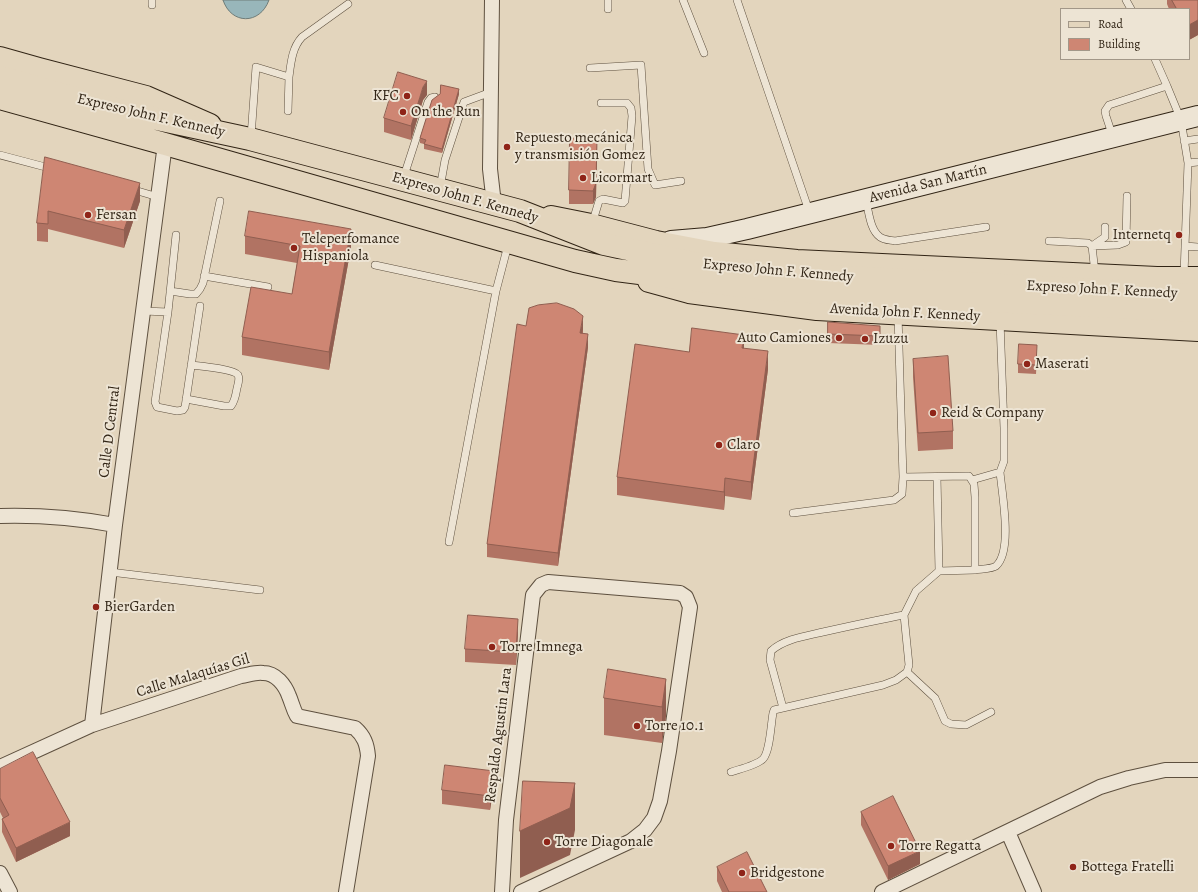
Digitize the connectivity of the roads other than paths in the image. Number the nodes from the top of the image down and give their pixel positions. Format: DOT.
graph roads {
  1 [pos="492,0"];
  2 [pos="608,0"];
  3 [pos="683,0"];
  4 [pos="737,0"];
  5 [pos="348,4"];
  6 [pos="608,9"];
  7 [pos="704,53"];
  8 [pos="0,58"];
  9 [pos="1156,60"];
  10 [pos="590,68"];
  11 [pos="0,77"];
  12 [pos="289,77"];
  13 [pos="1167,86"];
  14 [pos="491,92"];
  15 [pos="435,97"];
  16 [pos="0,98"];
  17 [pos="601,103"];
  18 [pos="288,111"];
  19 [pos="1189,118"];
  20 [pos="242,137"];
  21 [pos="1113,137"];
  22 [pos="1198,139"];
  23 [pos="1184,142"];
  24 [pos="165,144"];
  25 [pos="0,156"];
  26 [pos="1188,162"];
  27 [pos="1198,162"];
  28 [pos="61,171"];
  29 [pos="403,180"];
  30 [pos="681,181"];
  31 [pos="121,187"];
  32 [pos="439,190"];
  33 [pos="1127,196"];
  34 [pos="158,197"];
  35 [pos="866,199"];
  36 [pos="220,202"];
  37 [pos="494,204"];
  38 [pos="520,211"];
  39 [pos="810,213"];
  40 [pos="591,225"];
  41 [pos="986,227"];
  42 [pos="1105,227"];
  43 [pos="176,235"];
  44 [pos="1049,241"];
  45 [pos="508,242"];
  46 [pos="656,242"];
  47 [pos="1092,246"];
  48 [pos="1185,246"];
  49 [pos="1198,247"];
  50 [pos="375,265"];
  51 [pos="616,270"];
  52 [pos="1095,275"];
  53 [pos="204,276"];
  54 [pos="1193,281"];
  55 [pos="825,285"];
  56 [pos="268,286"];
  57 [pos="170,291"];
  58 [pos="496,291"];
  59 [pos="1198,295"];
  60 [pos="200,306"];
  61 [pos="143,311"];
  62 [pos="1198,311"];
  63 [pos="168,312"];
  64 [pos="898,313"];
  65 [pos="1000,318"];
  66 [pos="1198,320"];
  67 [pos="1156,328"];
  68 [pos="1198,330"];
  69 [pos="191,365"];
  70 [pos="186,399"];
  71 [pos="1000,472"];
  72 [pos="903,477"];
  73 [pos="937,477"];
  74 [pos="972,480"];
  75 [pos="793,513"];
  76 [pos="0,516"];
  77 [pos="115,525"];
  78 [pos="449,542"];
  79 [pos="975,570"];
  80 [pos="939,571"];
  81 [pos="110,572"];
  82 [pos="260,590"];
  83 [pos="904,615"];
  84 [pos="907,672"];
  85 [pos="783,708"];
  86 [pos="991,712"];
  87 [pos="92,725"];
  88 [pos="0,767"];
  89 [pos="1198,770"];
  90 [pos="731,772"];
  91 [pos="1008,832"];
  92 [pos="0,873"];
  93 [pos="10,892"];
  94 [pos="346,892"];
  95 [pos="502,892"];
  96 [pos="521,892"];
  97 [pos="882,892"];
  98 [pos="1034,892"];
  1 -- 14 [label="street"];
  2 -- 6 [label="lane"];
  3 -- 7 [label="lane"];
  4 -- 39 [label="lane"];
  5 -- 12 [label="lane"];
  8 -- 20 [label="main road"];
  9 -- 13 [label="lane"];
  10 -- 30 [label="lane"];
  11 -- 20 [label="main road, Expreso John F. Kennedy"];
  12 -- 18 [label="lane"];
  12 -- 20 [label="lane"];
  13 -- 19 [label="lane"];
  13 -- 21 [label="lane"];
  14 -- 32 [label="lane"];
  14 -- 37 [label="street"];
  15 -- 29 [label="lane"];
  16 -- 24 [label="main road, Expreso John F. Kennedy"];
  17 -- 40 [label="lane"];
  19 -- 21 [label="main road, Avenida San Martín"];
  19 -- 23 [label="lane"];
  20 -- 29 [label="main road, Expreso John F. Kennedy"];
  21 -- 35 [label="main road, Avenida San Martín"];
  22 -- 23 [label="lane"];
  23 -- 26 [label="lane"];
  24 -- 34 [label="street, Calle D Central"];
  24 -- 45 [label="main road, Expreso John F. Kennedy"];
  25 -- 28 [label="lane"];
  26 -- 27 [label="lane"];
  26 -- 48 [label="lane"];
  29 -- 32 [label="main road, Expreso John F. Kennedy"];
  31 -- 34 [label="lane"];
  32 -- 37 [label="main road, Expreso John F. Kennedy"];
  33 -- 47 [label="lane"];
  34 -- 61 [label="street, Calle D Central"];
  35 -- 39 [label="main road, Avenida San Martín"];
  35 -- 41 [label="lane"];
  36 -- 53 [label="lane"];
  37 -- 38 [label="main road, Expreso John F. Kennedy"];
  38 -- 40 [label="main road"];
  38 -- 55 [label="main road, Expreso John F. Kennedy"];
  39 -- 46 [label="main road, Avenida San Martín"];
  40 -- 46 [label="main road"];
  42 -- 47 [label="lane"];
  43 -- 57 [label="lane"];
  44 -- 47 [label="lane"];
  45 -- 51 [label="main road, Expreso John F. Kennedy"];
  45 -- 58 [label="lane"];
  46 -- 52 [label="main road"];
  47 -- 52 [label="lane"];
  48 -- 49 [label="lane"];
  48 -- 54 [label="lane"];
  50 -- 58 [label="lane"];
  51 -- 55 [label="main road, Expreso John F. Kennedy"];
  51 -- 64 [label="main road, Avenida John F. Kennedy"];
  52 -- 54 [label="main road"];
  53 -- 56 [label="lane"];
  53 -- 57 [label="lane"];
  55 -- 59 [label="main road, Expreso John F. Kennedy"];
  55 -- 62 [label="main road, Expreso John F. Kennedy"];
  57 -- 63 [label="lane"];
  58 -- 78 [label="lane"];
  60 -- 69 [label="lane"];
  61 -- 63 [label="lane"];
  61 -- 77 [label="street, Calle D Central"];
  63 -- 70 [label="lane"];
  64 -- 65 [label="main road, Avenida John F. Kennedy"];
  64 -- 72 [label="lane"];
  65 -- 67 [label="main road, Avenida John F. Kennedy"];
  65 -- 71 [label="lane"];
  66 -- 67 [label="main road"];
  67 -- 68 [label="main road, Avenida John F. Kennedy"];
  69 -- 70 [label="lane"];
  69 -- 70 [label="lane"];
  71 -- 74 [label="lane"];
  71 -- 79 [label="lane"];
  72 -- 73 [label="lane"];
  72 -- 75 [label="lane"];
  73 -- 74 [label="lane"];
  73 -- 80 [label="lane"];
  74 -- 79 [label="lane"];
  76 -- 77 [label="street"];
  77 -- 81 [label="street, Calle D Central"];
  79 -- 80 [label="lane"];
  80 -- 83 [label="lane"];
  81 -- 82 [label="lane"];
  81 -- 87 [label="street, Calle D Central"];
  83 -- 84 [label="lane"];
  83 -- 85 [label="lane"];
  84 -- 85 [label="lane"];
  84 -- 86 [label="lane"];
  85 -- 90 [label="lane"];
  87 -- 88 [label="street, Calle Malaquías Gil"];
  87 -- 94 [label="street, Calle Malaquías Gil"];
  89 -- 91 [label="street"];
  91 -- 97 [label="street"];
  91 -- 98 [label="street"];
  92 -- 93 [label="street"];
  95 -- 96 [label="street, Respaldo Agustin Lara"];
}
